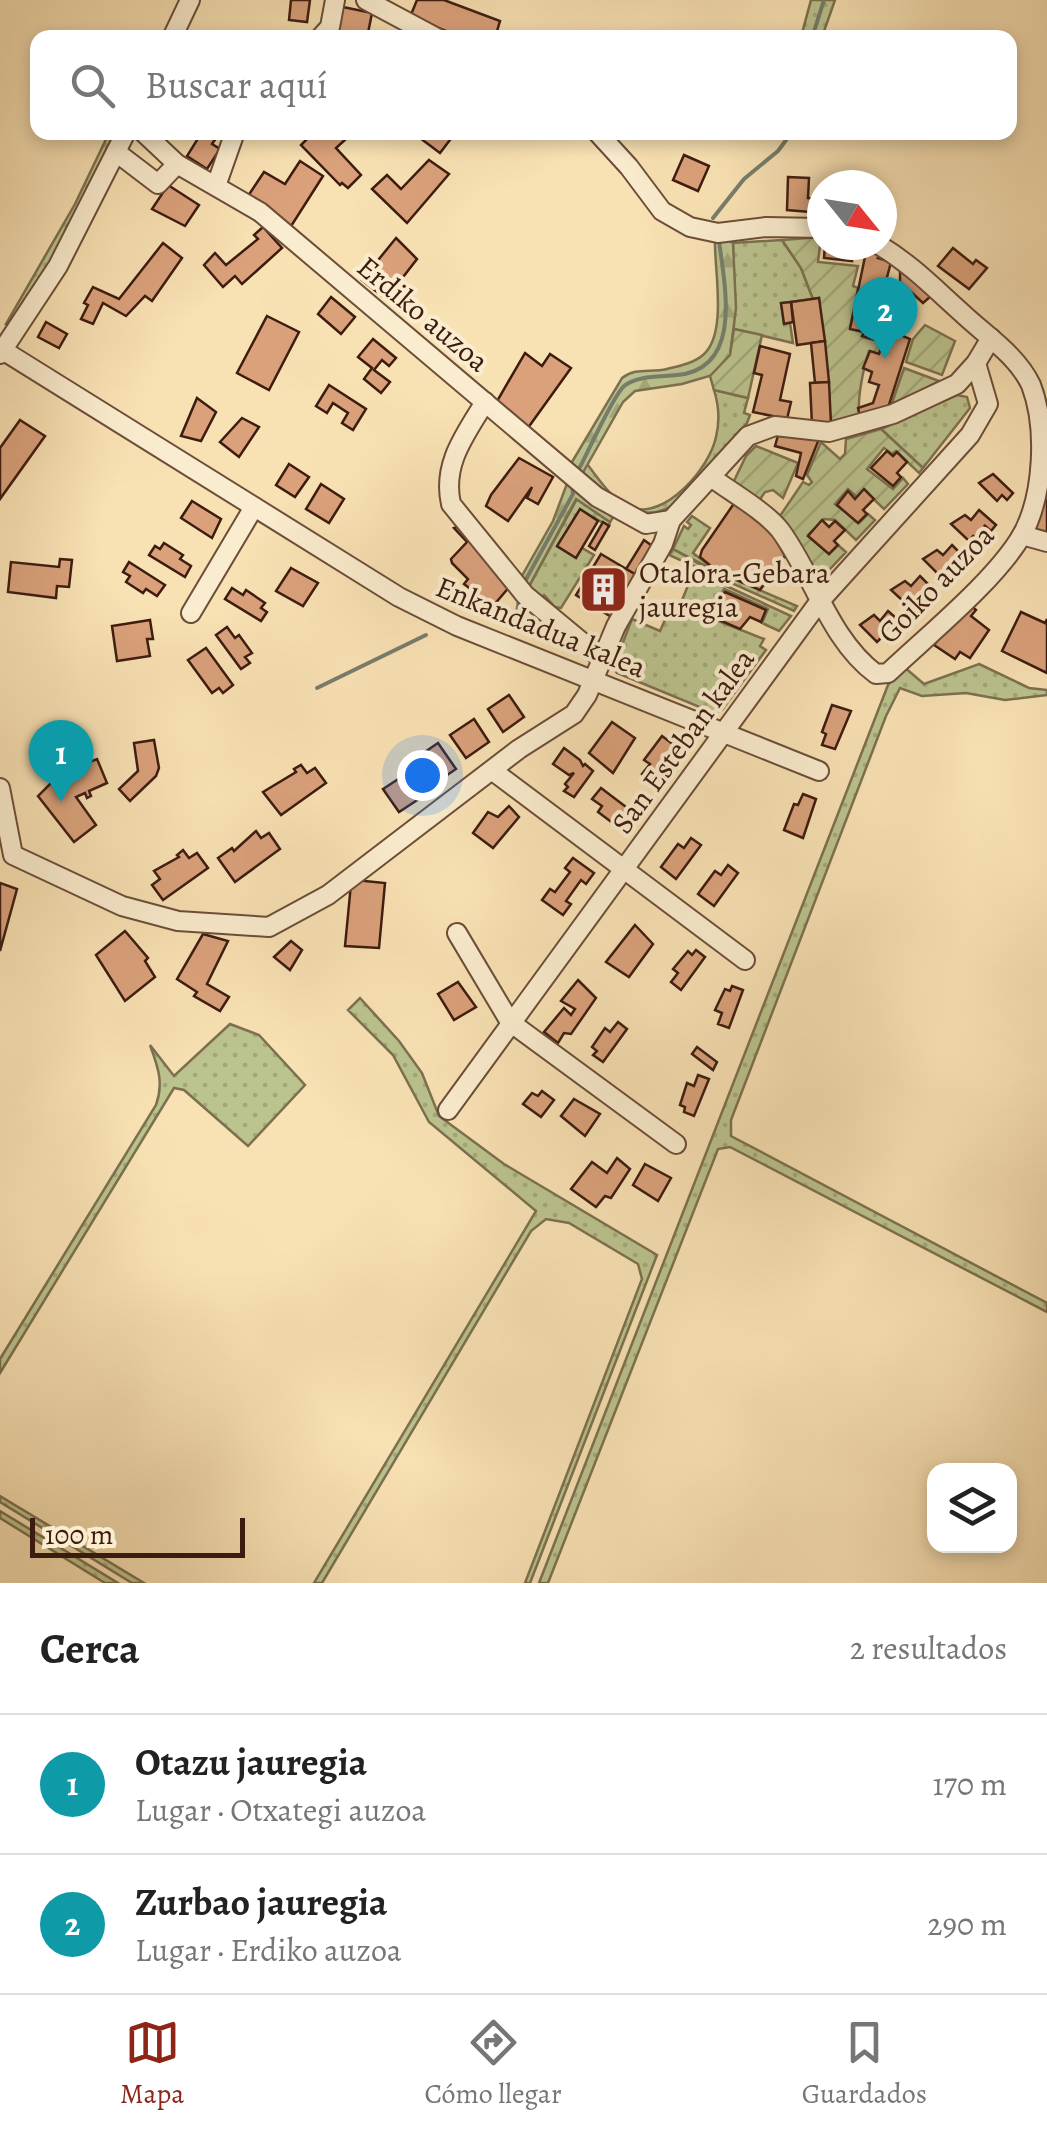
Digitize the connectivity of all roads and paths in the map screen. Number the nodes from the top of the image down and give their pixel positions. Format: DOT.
graph roads {
  1 [pos="190,0"];
  2 [pos="334,0"];
  3 [pos="366,0"];
  4 [pos="176,30"];
  5 [pos="328,30"];
  6 [pos="422,30"];
  7 [pos="122,140"];
  8 [pos="152,140"];
  9 [pos="232,140"];
  10 [pos="605,140"];
  11 [pos="116,152"];
  12 [pos="177,164"];
  13 [pos="216,186"];
  14 [pos="807,228"];
  15 [pos="897,255"];
  16 [pos="991,338"];
  17 [pos="2,352"];
  18 [pos="976,363"];
  19 [pos="485,402"];
  20 [pos="711,477"];
  21 [pos="254,508"];
  22 [pos="671,520"];
  23 [pos="1022,535"];
  24 [pos="1047,542"];
  25 [pos="819,602"];
  26 [pos="191,613"];
  27 [pos="601,658"];
  28 [pos="593,678"];
  29 [pos="723,732"];
  30 [pos="493,772"];
  31 [pos="819,772"];
  32 [pos="0,788"];
  33 [pos="624,869"];
  34 [pos="457,933"];
  35 [pos="745,960"];
  36 [pos="510,1022"];
  37 [pos="448,1110"];
  38 [pos="676,1144"];
  1 -- 4 [label="street"];
  2 -- 5 [label="street"];
  3 -- 6 [label="street"];
  7 -- 11 [label="street"];
  8 -- 12 [label="street, Erdiko auzoa"];
  9 -- 13 [label="street"];
  10 -- 14 [label="street"];
  11 -- 12 [label="street"];
  11 -- 17 [label="street"];
  12 -- 13 [label="street, Erdiko auzoa"];
  13 -- 19 [label="street, Erdiko auzoa"];
  15 -- 16 [label="street, Goiko auzoa"];
  16 -- 18 [label="street"];
  16 -- 23 [label="street, Goiko auzoa"];
  17 -- 21 [label="street, Enkandadua kalea"];
  18 -- 20 [label="street"];
  18 -- 25 [label="street, San Esteban kalea"];
  19 -- 22 [label="street, Erdiko auzoa"];
  19 -- 27 [label="street"];
  20 -- 22 [label="street"];
  20 -- 25 [label="street, Goiko auzoa"];
  21 -- 26 [label="street"];
  21 -- 28 [label="street, Enkandadua kalea"];
  22 -- 27 [label="street"];
  23 -- 24 [label="street"];
  23 -- 25 [label="street, Goiko auzoa"];
  25 -- 29 [label="street, San Esteban kalea"];
  27 -- 28 [label="street"];
  28 -- 29 [label="street, Enkandadua kalea"];
  28 -- 30 [label="street"];
  29 -- 31 [label="street, Enkandadua kalea"];
  29 -- 33 [label="street, San Esteban kalea"];
  30 -- 32 [label="street"];
  30 -- 33 [label="street"];
  33 -- 35 [label="street"];
  33 -- 36 [label="street, San Esteban kalea"];
  34 -- 36 [label="street"];
  36 -- 37 [label="street, San Esteban kalea"];
  36 -- 38 [label="street"];
}
